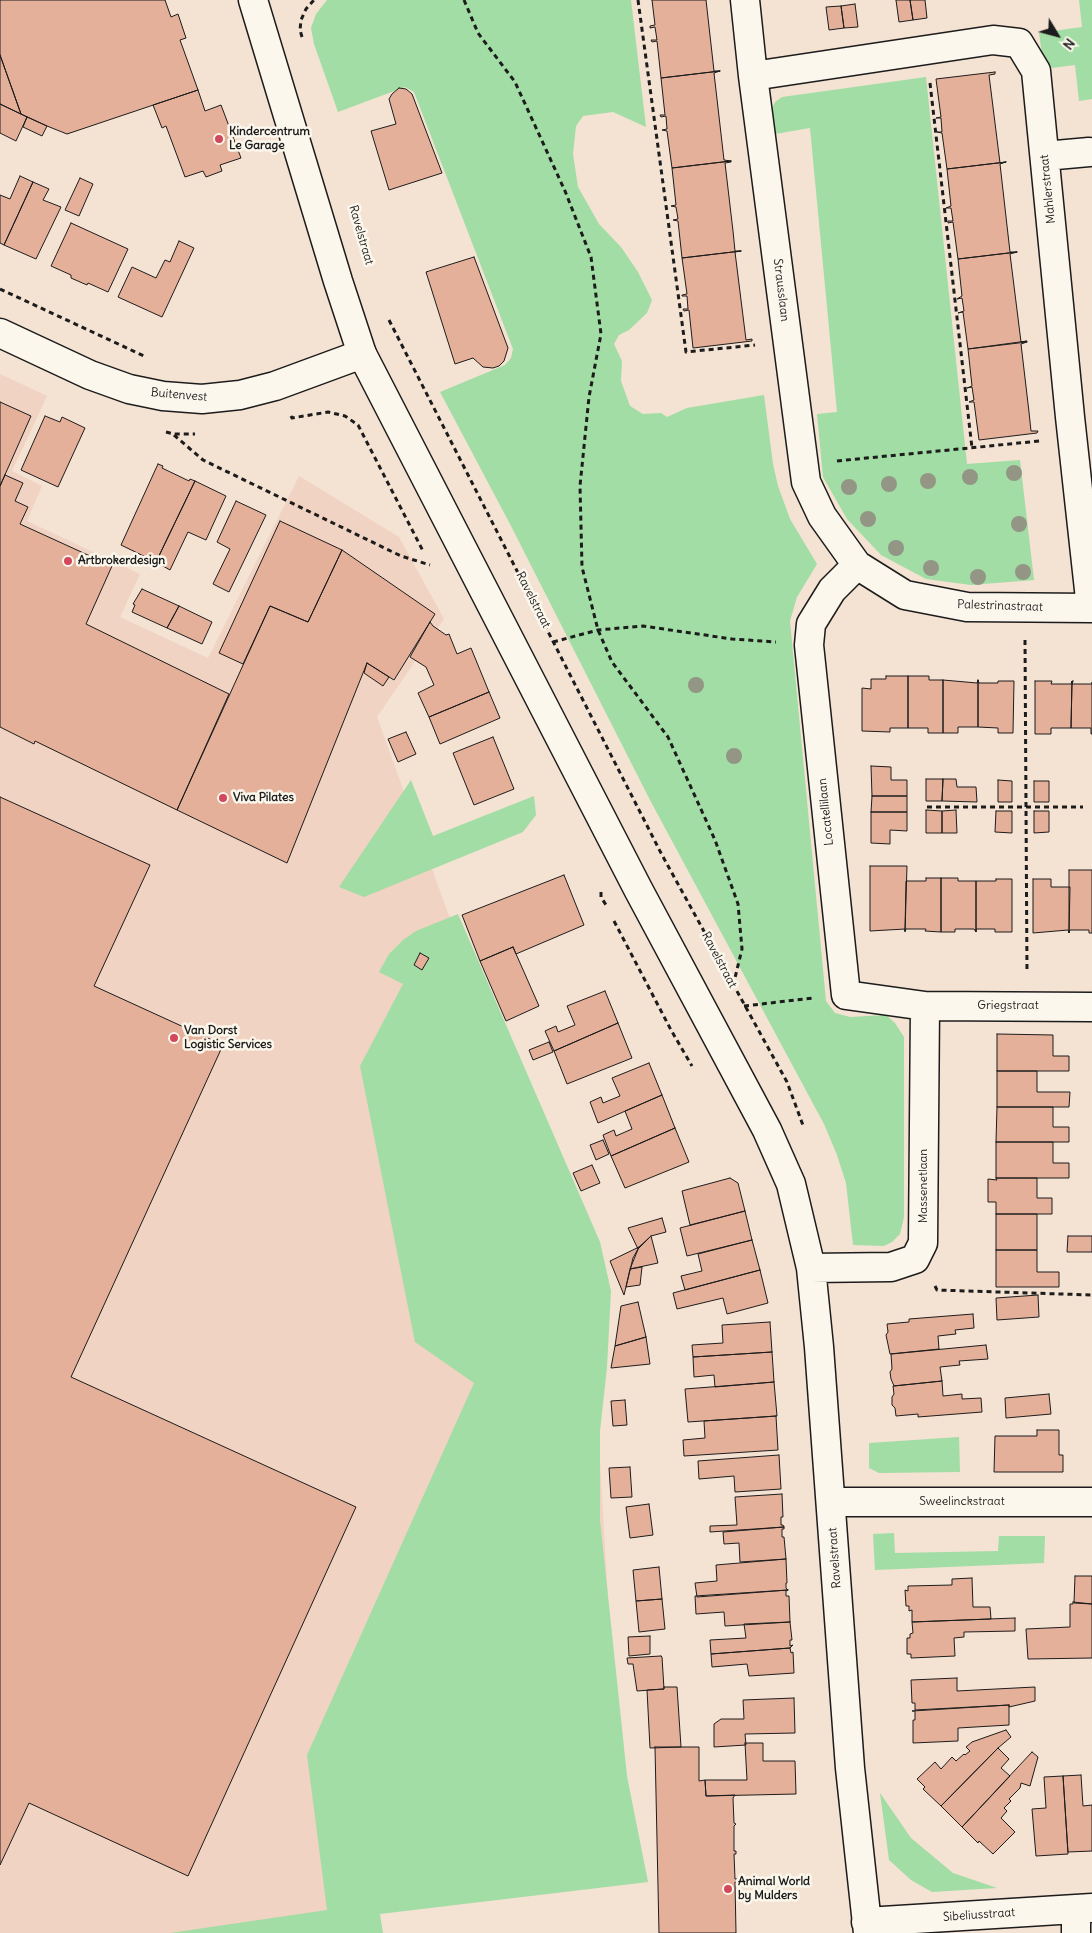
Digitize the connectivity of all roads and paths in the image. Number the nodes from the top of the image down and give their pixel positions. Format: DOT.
graph roads {
  1 [pos="253,0"];
  2 [pos="314,0"];
  3 [pos="464,0"];
  4 [pos="638,0"];
  5 [pos="745,0"];
  6 [pos="302,39"];
  7 [pos="926,50"];
  8 [pos="753,76"];
  9 [pos="1089,152"];
  10 [pos="1045,156"];
  11 [pos="0,289"];
  12 [pos="386,316"];
  13 [pos="0,333"];
  14 [pos="788,342"];
  15 [pos="362,354"];
  16 [pos="152,359"];
  17 [pos="1078,423"];
  18 [pos="174,434"];
  19 [pos="972,448"];
  20 [pos="804,464"];
  21 [pos="430,565"];
  22 [pos="857,565"];
  23 [pos="1025,607"];
  24 [pos="1092,608"];
  25 [pos="598,630"];
  26 [pos="554,642"];
  27 [pos="809,645"];
  28 [pos="519,658"];
  29 [pos="927,807"];
  30 [pos="1083,807"];
  31 [pos="1026,808"];
  32 [pos="733,986"];
  33 [pos="846,995"];
  34 [pos="744,1006"];
  35 [pos="925,1006"];
  36 [pos="1027,1006"];
  37 [pos="1092,1007"];
  38 [pos="804,1133"];
  39 [pos="915,1259"];
  40 [pos="812,1268"];
  41 [pos="1092,1295"];
  42 [pos="831,1502"];
  43 [pos="1092,1502"];
  44 [pos="1082,1917"];
  45 [pos="867,1928"];
  1 -- 15 [label="street, Ravelstraat"];
  2 -- 6 [label="path"];
  3 -- 25 [label="path"];
  4 -- 14 [label="path"];
  5 -- 8 [label="street, Strausslaan"];
  7 -- 8 [label="street, Mahlerstraat"];
  7 -- 10 [label="street, Mahlerstraat"];
  7 -- 19 [label="path"];
  8 -- 14 [label="street, Strausslaan"];
  9 -- 10 [label="street"];
  10 -- 17 [label="street, Mahlerstraat"];
  11 -- 16 [label="path"];
  12 -- 26 [label="path, Ravelstraat"];
  13 -- 15 [label="street, Buitenvest"];
  14 -- 20 [label="street, Strausslaan"];
  15 -- 28 [label="street, Ravelstraat"];
  17 -- 19 [label="path"];
  17 -- 24 [label="street, Mahlerstraat"];
  18 -- 21 [label="path"];
  19 -- 20 [label="path"];
  20 -- 22 [label="street, Strausslaan"];
  22 -- 23 [label="street, Palestrinastraat"];
  22 -- 27 [label="street, Locatellilaan"];
  23 -- 24 [label="street, Palestrinastraat"];
  23 -- 31 [label="path"];
  25 -- 26 [label="path"];
  25 -- 27 [label="path"];
  25 -- 32 [label="path"];
  26 -- 28 [label="path"];
  26 -- 32 [label="path, Ravelstraat"];
  27 -- 33 [label="street, Locatellilaan"];
  28 -- 40 [label="street, Ravelstraat"];
  29 -- 31 [label="path"];
  30 -- 31 [label="path"];
  31 -- 36 [label="path"];
  32 -- 34 [label="path, Ravelstraat"];
  33 -- 34 [label="path"];
  33 -- 35 [label="street"];
  34 -- 38 [label="path, Ravelstraat"];
  35 -- 36 [label="street, Griegstraat"];
  35 -- 39 [label="street, Massenetlaan"];
  36 -- 37 [label="street, Griegstraat"];
  39 -- 40 [label="street"];
  39 -- 41 [label="path"];
  40 -- 42 [label="street, Ravelstraat"];
  42 -- 43 [label="street, Sweelinckstraat"];
  42 -- 45 [label="street, Ravelstraat"];
  44 -- 45 [label="street, Sibeliusstraat"];
}
